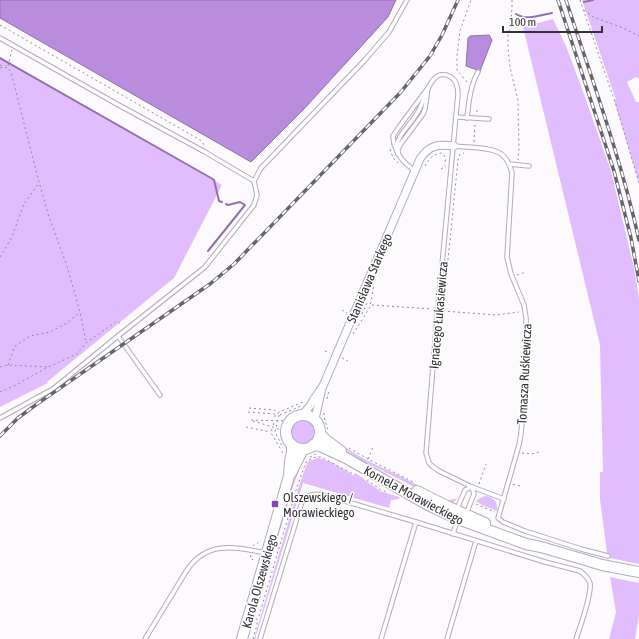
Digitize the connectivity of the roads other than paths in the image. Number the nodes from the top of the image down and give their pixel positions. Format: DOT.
graph roads {
  1 [pos="407,0"];
  2 [pos="0,38"];
  3 [pos="478,72"];
  4 [pos="428,88"];
  5 [pos="457,117"];
  6 [pos="467,118"];
  7 [pos="489,119"];
  8 [pos="454,146"];
  9 [pos="398,154"];
  10 [pos="509,164"];
  11 [pos="529,166"];
  12 [pos="414,170"];
  13 [pos="254,181"];
  14 [pos="118,336"];
  15 [pos="323,386"];
  16 [pos="160,395"];
  17 [pos="304,409"];
  18 [pos="0,418"];
  19 [pos="315,419"];
  20 [pos="324,434"];
  21 [pos="289,449"];
  22 [pos="311,451"];
  23 [pos="289,476"];
  24 [pos="472,487"];
  25 [pos="504,499"];
  26 [pos="460,515"];
  27 [pos="416,522"];
  28 [pos="453,534"];
  29 [pos="476,541"];
  30 [pos="267,553"];
  31 [pos="608,556"];
  32 [pos="639,572"];
  33 [pos="145,639"];
  34 [pos="242,639"];
  35 [pos="260,639"];
  36 [pos="381,639"];
  37 [pos="446,639"];
  38 [pos="576,639"];
  1 -- 13 [label="lane"];
  2 -- 13 [label="lane"];
  3 -- 6 [label="lane"];
  4 -- 5 [label="lane, Ignacego Łukasiewicza"];
  4 -- 9 [label="lane"];
  4 -- 9 [label="lane"];
  4 -- 9 [label="lane"];
  5 -- 6 [label="lane"];
  5 -- 8 [label="lane, Ignacego Łukasiewicza"];
  6 -- 7 [label="lane"];
  8 -- 10 [label="lane"];
  8 -- 12 [label="street, Stanisława Starkego"];
  8 -- 24 [label="lane, Ignacego Łukasiewicza"];
  9 -- 12 [label="lane"];
  10 -- 11 [label="lane"];
  10 -- 25 [label="lane, Tomasza Ruśkiewicza"];
  12 -- 15 [label="street, Stanisława Starkego"];
  13 -- 14 [label="lane"];
  14 -- 16 [label="lane"];
  14 -- 18 [label="lane"];
  15 -- 17 [label="street"];
  15 -- 19 [label="street"];
  17 -- 19 [label="street"];
  17 -- 21 [label="street"];
  19 -- 20 [label="street"];
  20 -- 22 [label="street, Karola Olszewskiego"];
  20 -- 26 [label="street, Kornela Morawieckiego"];
  21 -- 22 [label="street, Kornela Morawieckiego"];
  21 -- 23 [label="street, Karola Olszewskiego"];
  22 -- 23 [label="street, Karola Olszewskiego"];
  22 -- 26 [label="street, Kornela Morawieckiego"];
  23 -- 30 [label="street, Karola Olszewskiego"];
  24 -- 25 [label="lane, Ignacego Łukasiewicza"];
  24 -- 26 [label="lane"];
  24 -- 26 [label="lane"];
  25 -- 31 [label="lane, Tomasza Ruśkiewicza"];
  26 -- 28 [label="lane"];
  26 -- 32 [label="street, Kornela Morawieckiego"];
  27 -- 28 [label="lane"];
  27 -- 35 [label="lane"];
  27 -- 36 [label="lane"];
  28 -- 29 [label="lane"];
  29 -- 37 [label="lane"];
  29 -- 38 [label="lane"];
  30 -- 33 [label="lane"];
  30 -- 34 [label="street, Karola Olszewskiego"];
}
